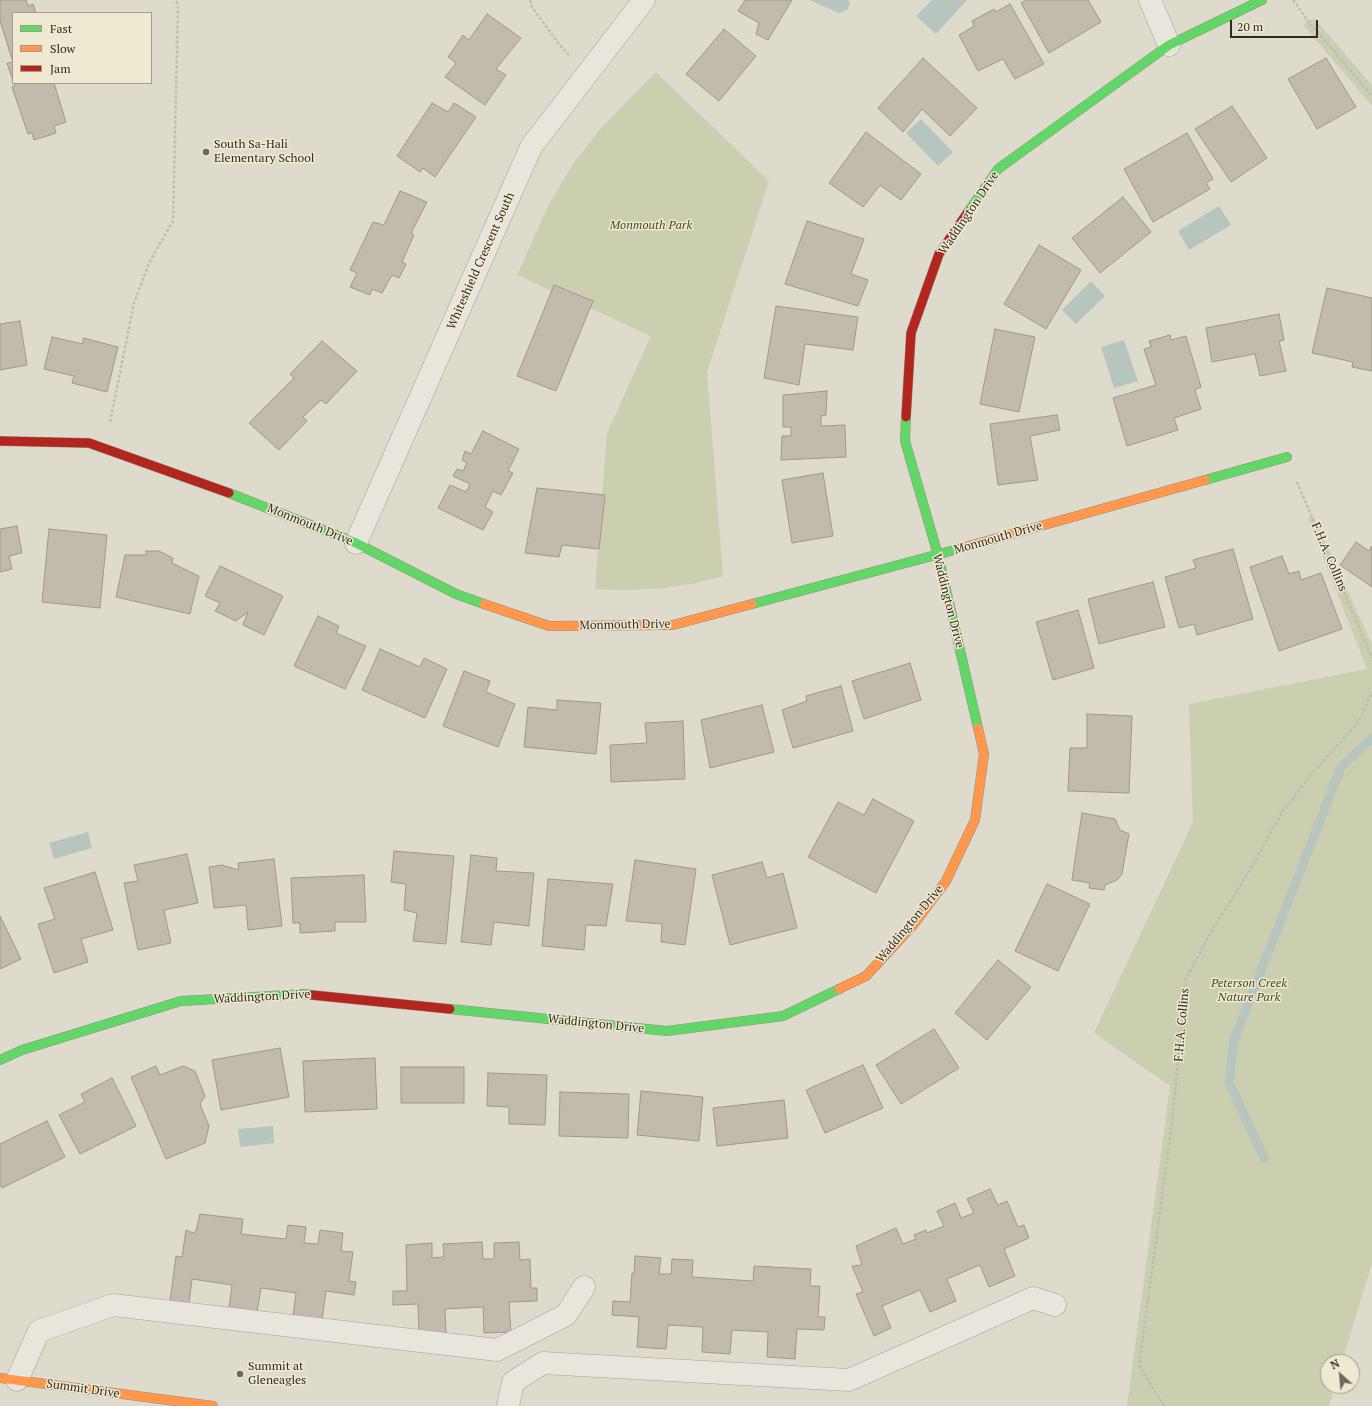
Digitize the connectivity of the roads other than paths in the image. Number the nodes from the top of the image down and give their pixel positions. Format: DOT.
graph roads {
  1 [pos="644,0"];
  2 [pos="1150,0"];
  3 [pos="1262,0"];
  4 [pos="1169,45"];
  5 [pos="0,441"];
  6 [pos="1287,457"];
  7 [pos="356,544"];
  8 [pos="938,555"];
  9 [pos="0,1060"];
  10 [pos="584,1287"];
  11 [pos="1055,1306"];
  12 [pos="8,1379"];
  13 [pos="213,1406"];
  14 [pos="508,1406"];
  1 -- 7 [label="street, Whiteshield Crescent South"];
  2 -- 4 [label="street"];
  3 -- 4 [label="street, Waddington Drive"];
  4 -- 8 [label="street, Waddington Drive"];
  5 -- 7 [label="street, Monmouth Drive"];
  6 -- 8 [label="street, Monmouth Drive"];
  7 -- 8 [label="street, Monmouth Drive"];
  8 -- 9 [label="street, Waddington Drive"];
  10 -- 12 [label="street"];
  11 -- 14 [label="street"];
  12 -- 13 [label="street, Summit Drive"];
}
